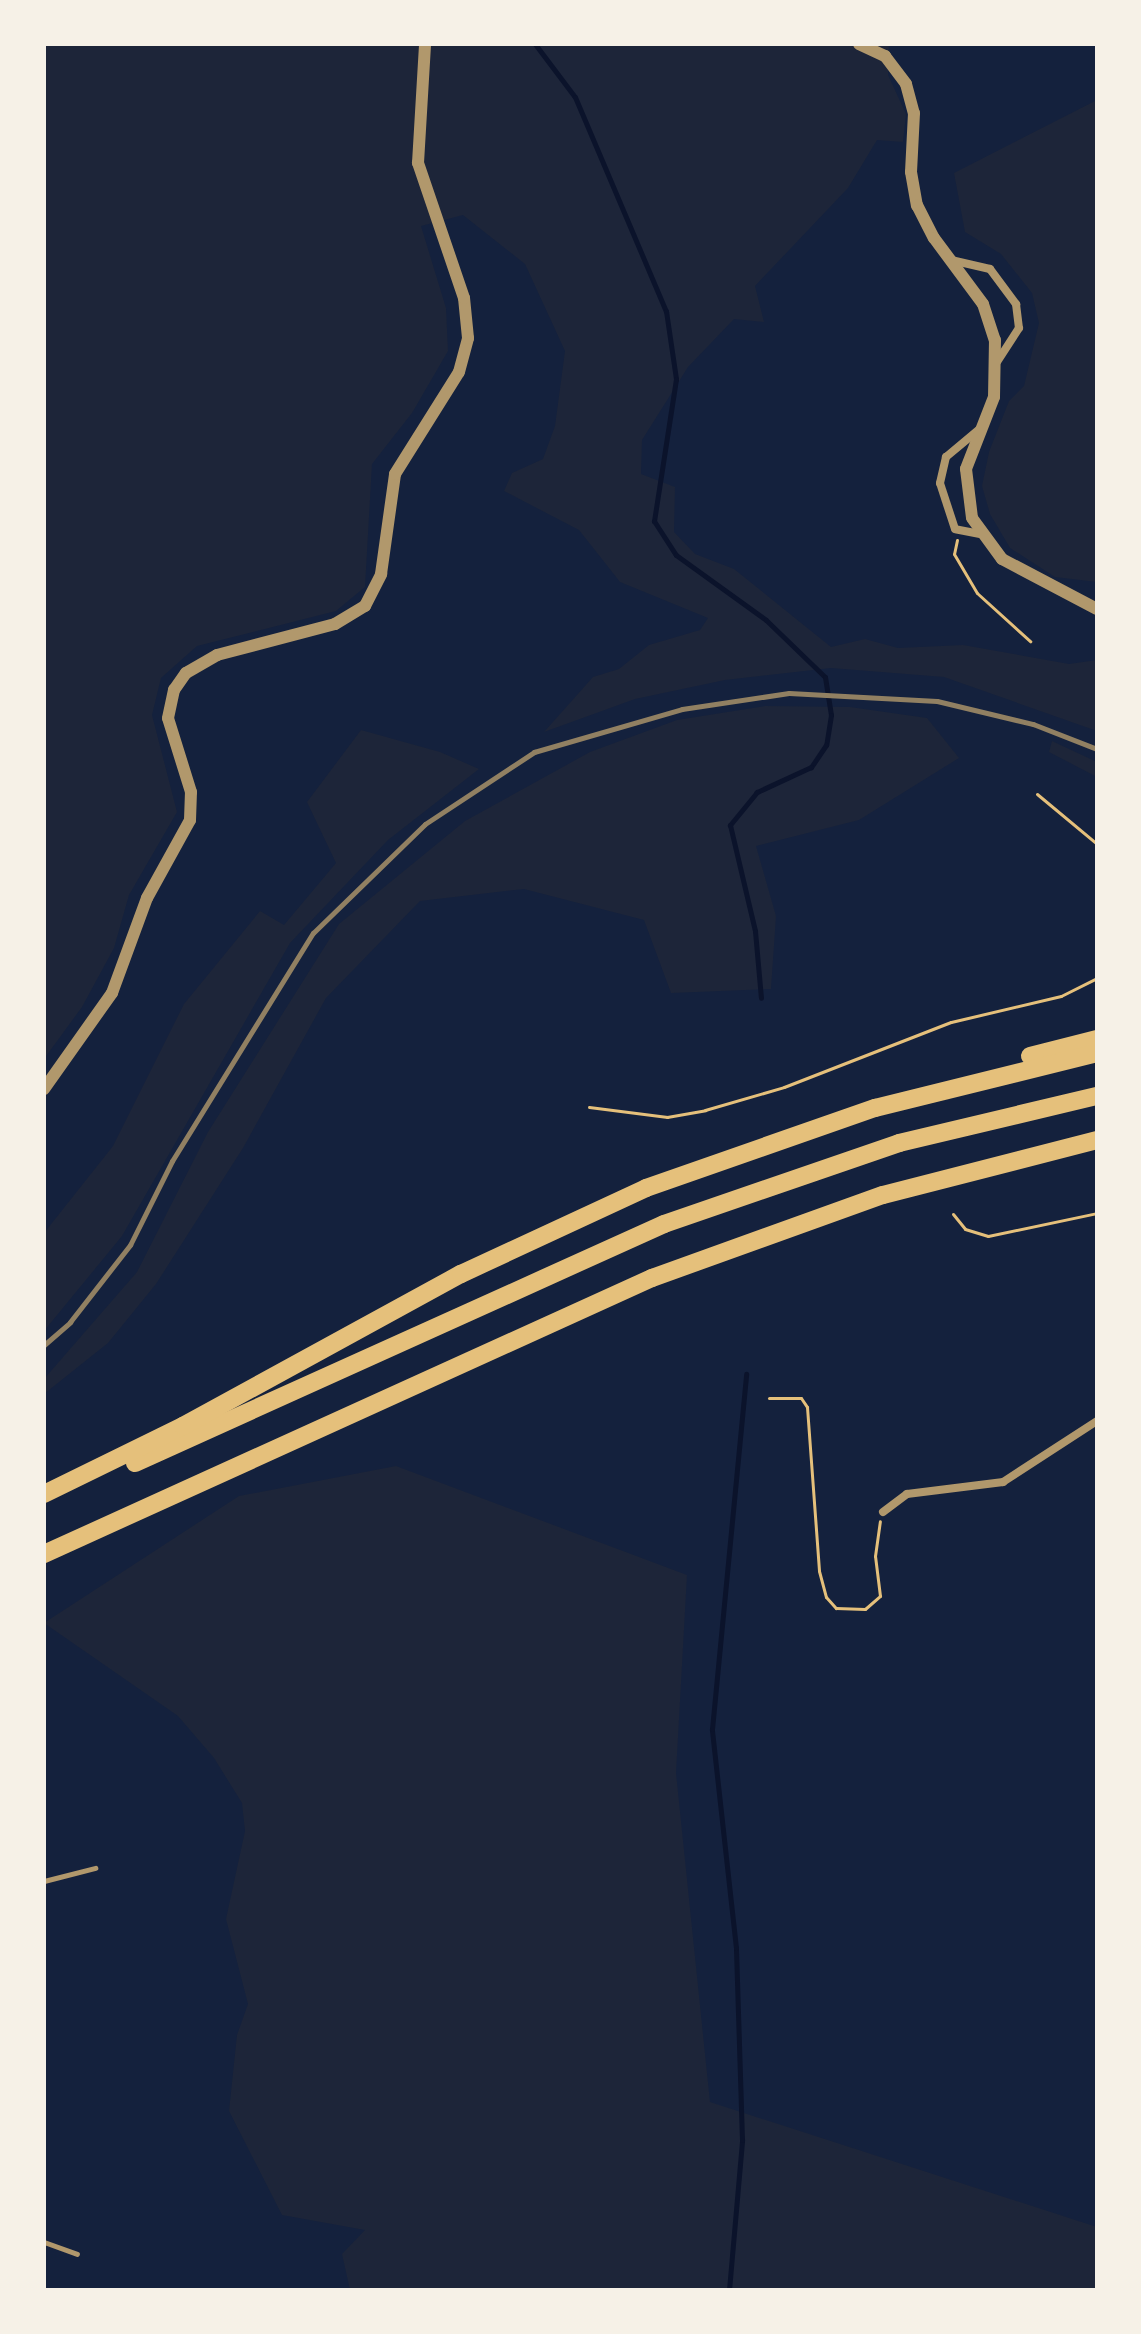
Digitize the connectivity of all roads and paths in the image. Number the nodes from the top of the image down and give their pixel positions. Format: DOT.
graph roads {
  1 [pos="425,44"];
  2 [pos="859,44"];
  3 [pos="951,260"];
  4 [pos="997,362"];
  5 [pos="983,426"];
  6 [pos="961,533"];
  7 [pos="980,534"];
  8 [pos="1097,609"];
  9 [pos="1030,641"];
  10 [pos="1037,794"];
  11 [pos="1097,844"];
  12 [pos="1097,978"];
  13 [pos="1097,1039"];
  14 [pos="1097,1053"];
  15 [pos="44,1089"];
  16 [pos="1097,1096"];
  17 [pos="589,1107"];
  18 [pos="1097,1140"];
  19 [pos="742,1151"];
  20 [pos="1097,1152"];
  21 [pos="836,1211"];
  22 [pos="1097,1213"];
  23 [pos="953,1214"];
  24 [pos="769,1398"];
  25 [pos="1097,1421"];
  26 [pos="44,1494"];
  27 [pos="44,1503"];
  28 [pos="883,1512"];
  29 [pos="44,1554"];
  30 [pos="95,1868"];
  31 [pos="44,1881"];
  32 [pos="44,2242"];
  33 [pos="77,2254"];
  1 -- 15 [label="street"];
  2 -- 3 [label="street"];
  3 -- 4 [label="street"];
  3 -- 4 [label="street"];
  4 -- 5 [label="street"];
  5 -- 6 [label="street"];
  5 -- 7 [label="street"];
  6 -- 7 [label="street"];
  6 -- 9 [label="path"];
  7 -- 8 [label="street"];
  10 -- 11 [label="path"];
  12 -- 17 [label="path"];
  13 -- 19 [label="highway"];
  14 -- 19 [label="highway"];
  16 -- 27 [label="highway"];
  18 -- 21 [label="highway"];
  19 -- 26 [label="highway"];
  20 -- 21 [label="highway"];
  21 -- 29 [label="highway"];
  22 -- 23 [label="path"];
  24 -- 28 [label="path"];
  25 -- 28 [label="street"];
  30 -- 31 [label="lane"];
  32 -- 33 [label="lane"];
}
